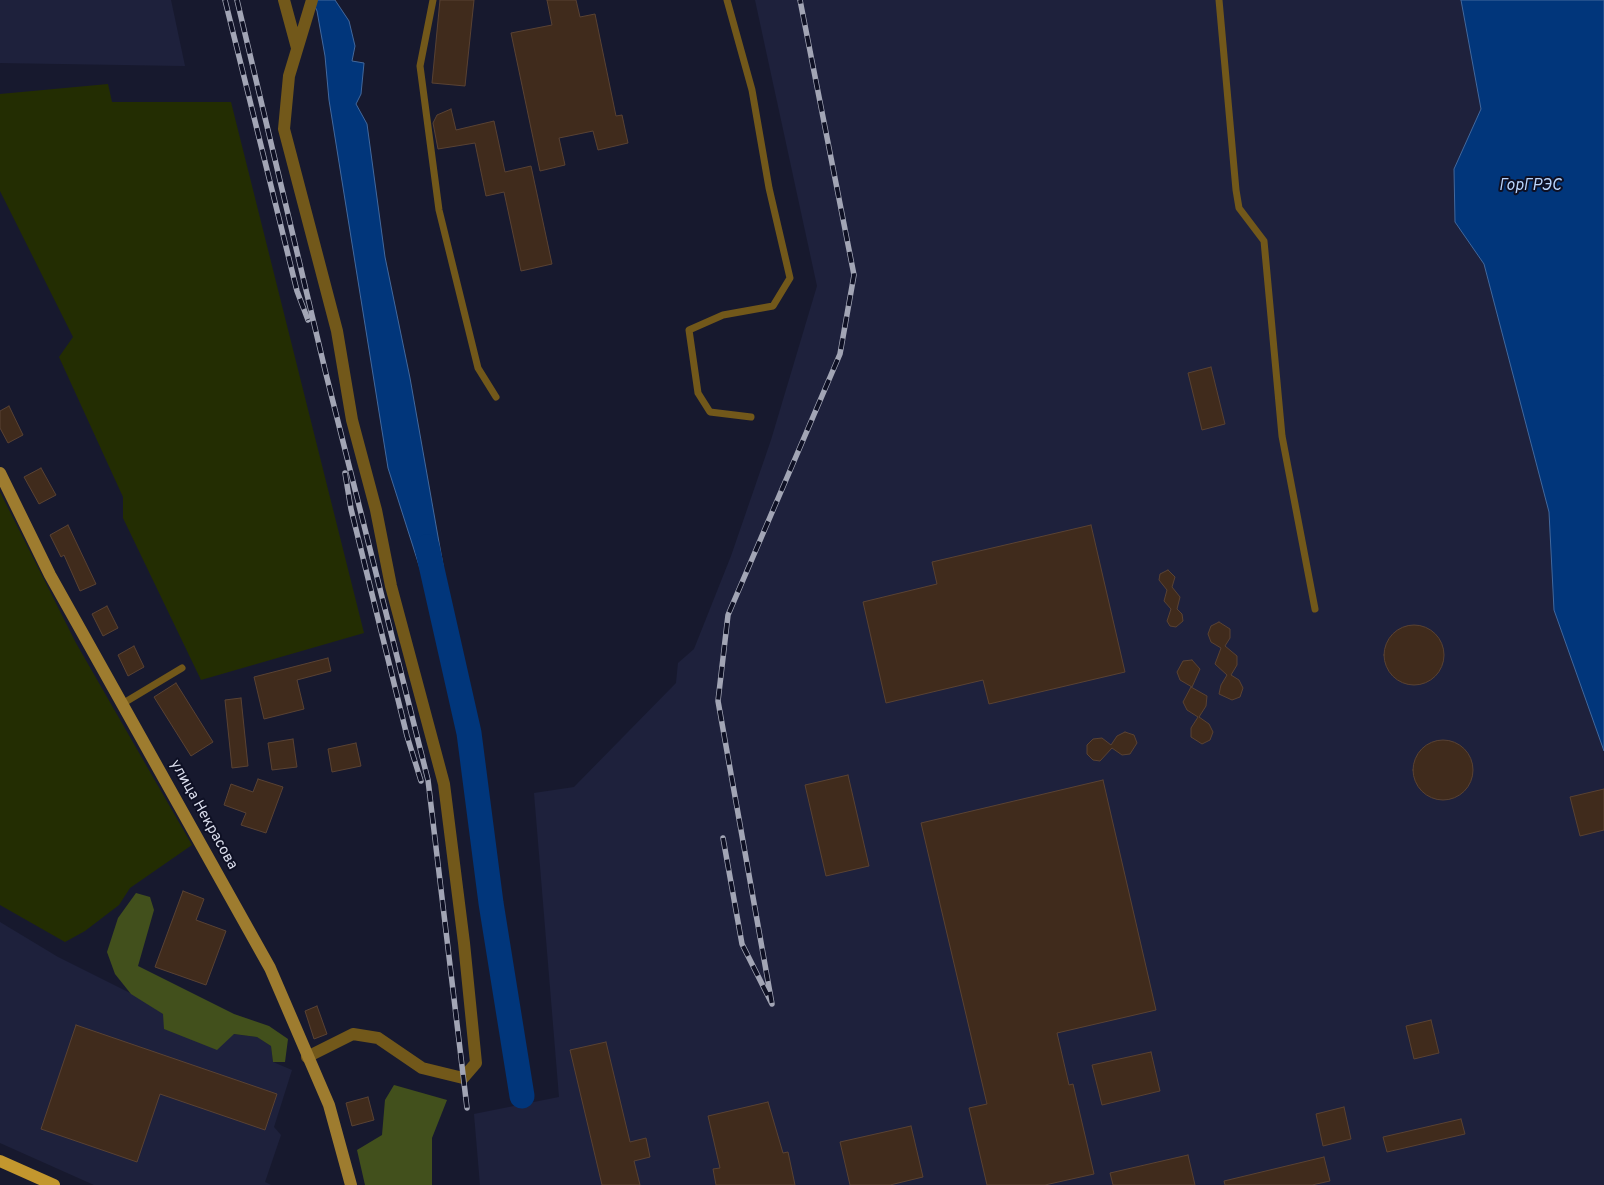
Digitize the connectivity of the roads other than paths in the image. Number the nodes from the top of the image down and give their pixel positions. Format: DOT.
graph roads {
  1 [pos="284,0"];
  2 [pos="312,0"];
  3 [pos="433,0"];
  4 [pos="727,0"];
  5 [pos="1219,0"];
  6 [pos="297,48"];
  7 [pos="496,397"];
  8 [pos="751,417"];
  9 [pos="0,473"];
  10 [pos="1315,610"];
  11 [pos="182,668"];
  12 [pos="122,704"];
  13 [pos="307,1057"];
  14 [pos="0,1161"];
  15 [pos="54,1185"];
  16 [pos="351,1185"];
  1 -- 6 [label="street"];
  2 -- 6 [label="street"];
  3 -- 7 [label="lane"];
  4 -- 8 [label="lane"];
  5 -- 10 [label="lane"];
  6 -- 13 [label="street"];
  9 -- 12 [label="street, улица Некрасова"];
  11 -- 12 [label="lane"];
  12 -- 13 [label="street, улица Некрасова"];
  13 -- 16 [label="street, улица Некрасова"];
  14 -- 15 [label="main road"];
}
